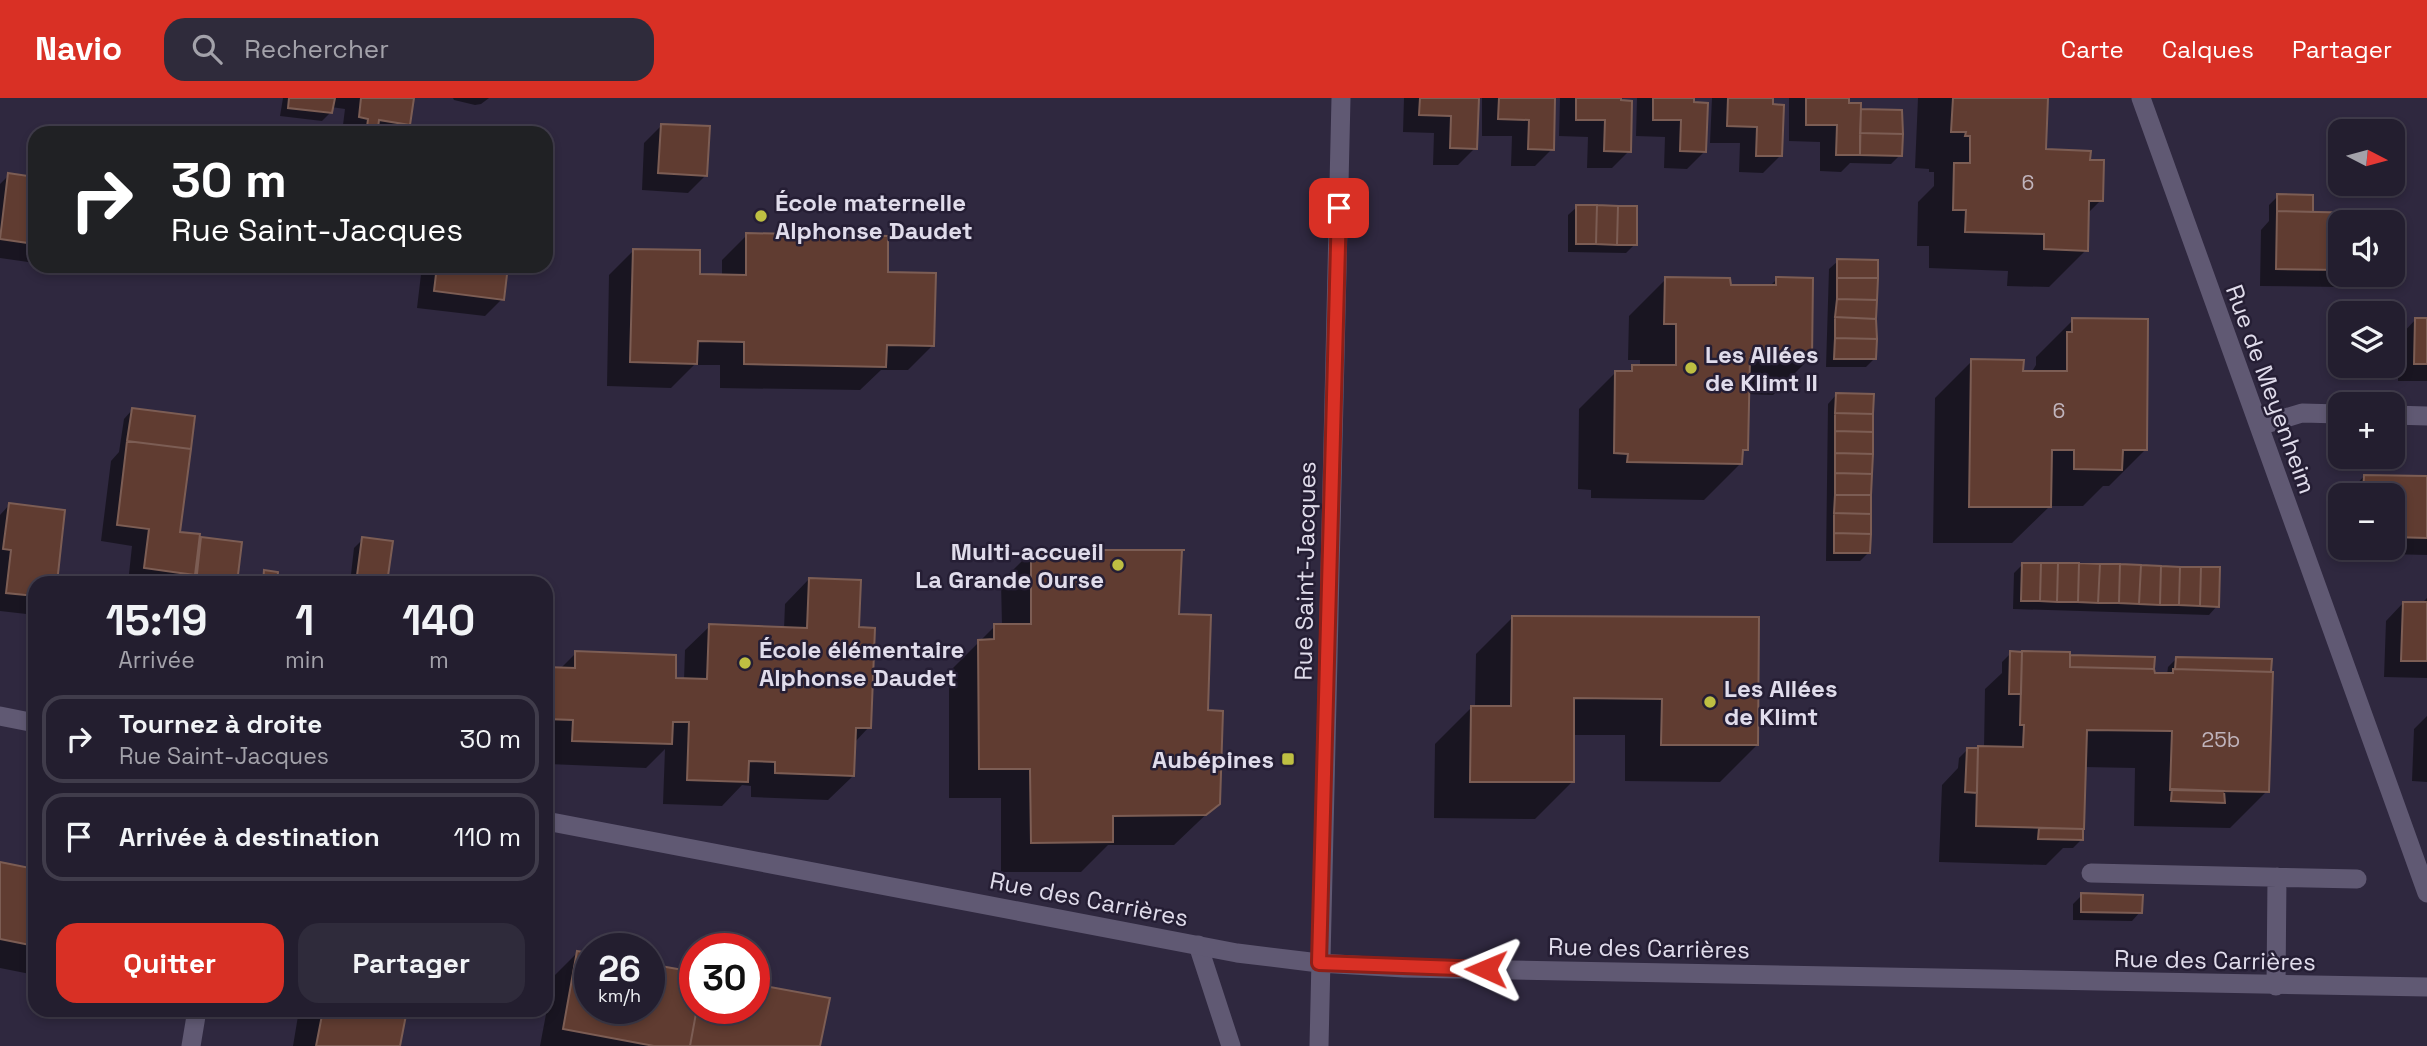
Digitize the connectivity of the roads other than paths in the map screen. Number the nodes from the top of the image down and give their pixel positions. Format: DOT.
graph roads {
  1 [pos="1342,98"];
  2 [pos="2141,98"];
  3 [pos="2328,414"];
  4 [pos="2405,415"];
  5 [pos="2427,416"];
  6 [pos="2259,426"];
  7 [pos="0,716"];
  8 [pos="28,722"];
  9 [pos="553,822"];
  10 [pos="2091,873"];
  11 [pos="2277,877"];
  12 [pos="2357,879"];
  13 [pos="2427,893"];
  14 [pos="1198,945"];
  15 [pos="1319,963"];
  16 [pos="2276,986"];
  17 [pos="2427,988"];
  18 [pos="196,1017"];
  19 [pos="191,1046"];
  20 [pos="1231,1046"];
  21 [pos="1318,1046"];
  1 -- 15 [label="street, Rue Saint-Jacques"];
  2 -- 6 [label="street, Rue de Meyenheim"];
  3 -- 6 [label="street"];
  4 -- 5 [label="street"];
  6 -- 13 [label="street, Rue de Meyenheim"];
  7 -- 8 [label="street"];
  9 -- 14 [label="street, Rue des Carrières"];
  10 -- 11 [label="street"];
  11 -- 12 [label="street"];
  11 -- 16 [label="street"];
  14 -- 15 [label="street, Rue des Carrières"];
  14 -- 20 [label="street"];
  15 -- 16 [label="street, Rue des Carrières"];
  15 -- 21 [label="street, Rue Saint-Jacques"];
  16 -- 17 [label="street, Rue des Carrières"];
  18 -- 19 [label="street"];
}
